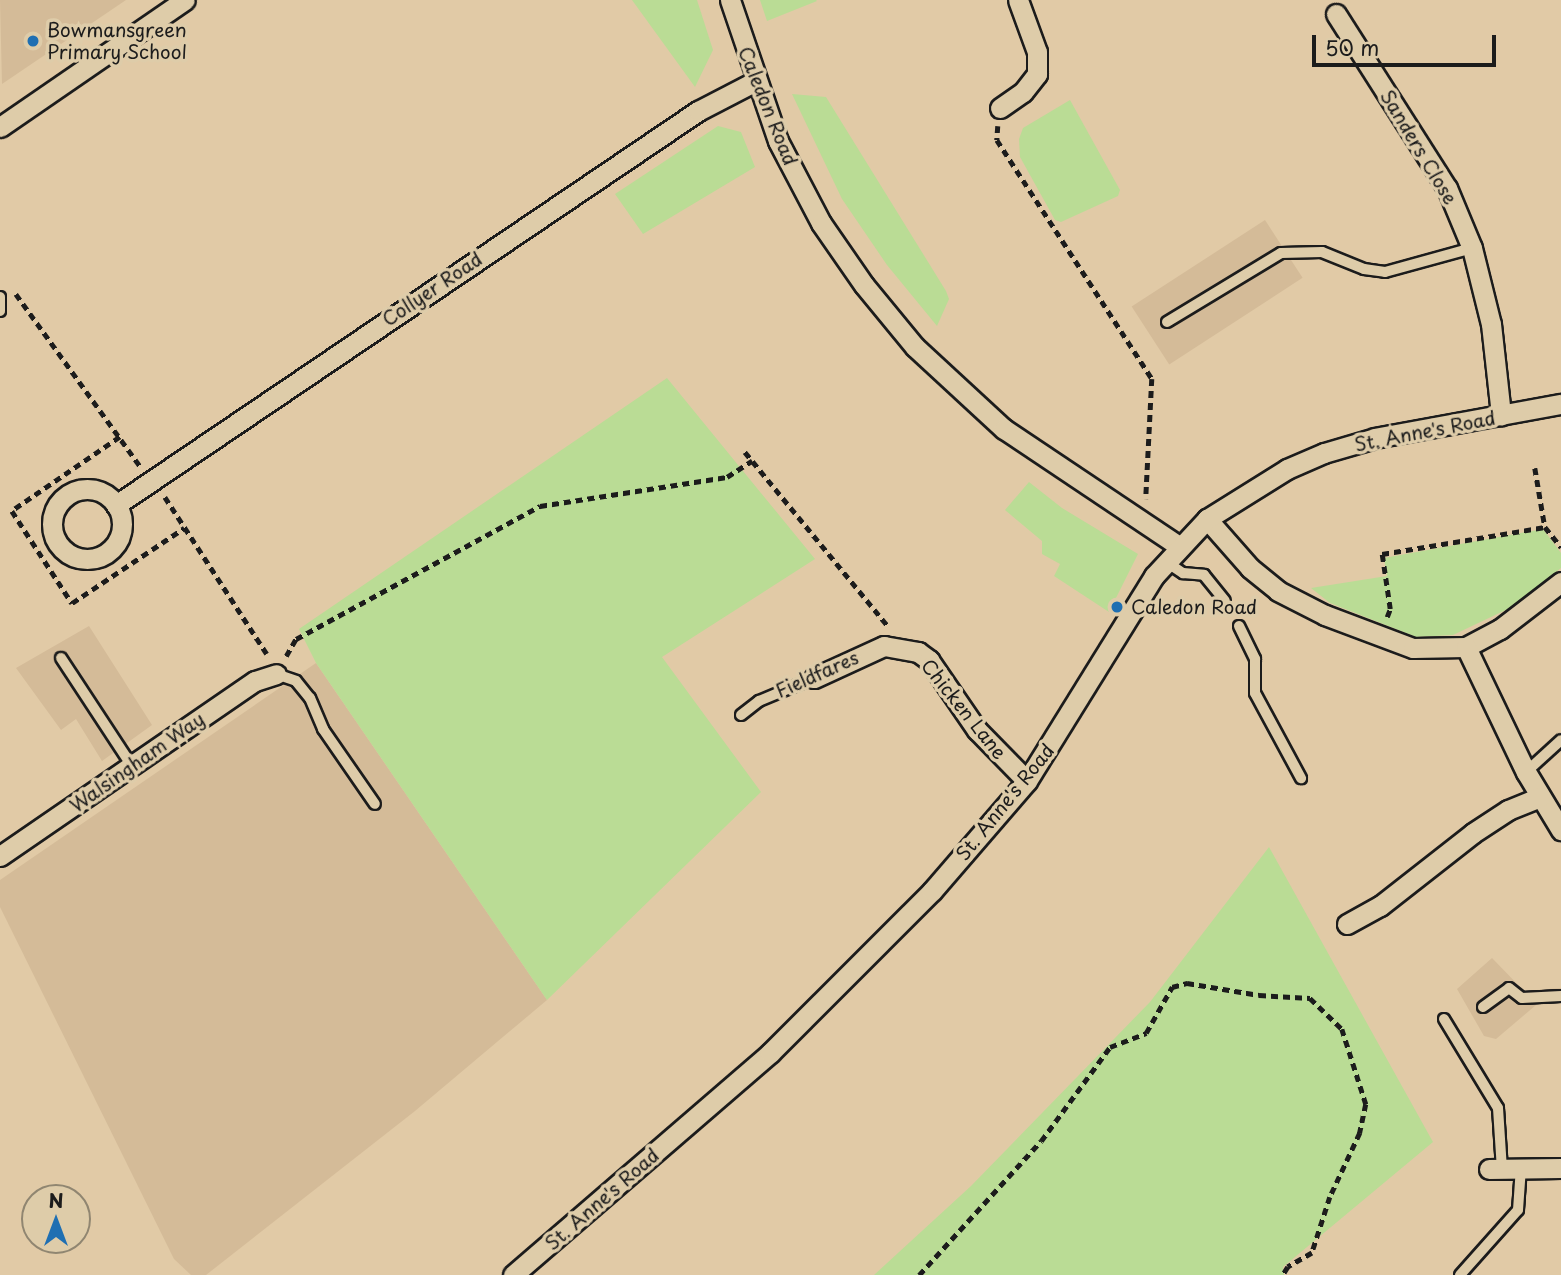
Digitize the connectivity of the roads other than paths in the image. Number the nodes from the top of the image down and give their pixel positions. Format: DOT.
graph roads {
  1 [pos="185,0"];
  2 [pos="730,0"];
  3 [pos="1018,0"];
  4 [pos="1336,14"];
  5 [pos="754,82"];
  6 [pos="1000,108"];
  7 [pos="0,127"];
  8 [pos="1472,248"];
  9 [pos="0,297"];
  10 [pos="0,311"];
  11 [pos="1167,323"];
  12 [pos="1561,404"];
  13 [pos="1501,415"];
  14 [pos="117,505"];
  15 [pos="1207,519"];
  16 [pos="1179,546"];
  17 [pos="1165,561"];
  18 [pos="1561,582"];
  19 [pos="1225,601"];
  20 [pos="1239,626"];
  21 [pos="897,645"];
  22 [pos="1466,647"];
  23 [pos="61,658"];
  24 [pos="276,674"];
  25 [pos="814,678"];
  26 [pos="741,715"];
  27 [pos="1561,740"];
  28 [pos="132,766"];
  29 [pos="1526,772"];
  30 [pos="1301,778"];
  31 [pos="1027,781"];
  32 [pos="1540,797"];
  33 [pos="375,804"];
  34 [pos="1561,830"];
  35 [pos="0,856"];
  36 [pos="1347,924"];
  37 [pos="1561,996"];
  38 [pos="1483,1007"];
  39 [pos="1444,1019"];
  40 [pos="1561,1168"];
  41 [pos="1504,1170"];
  42 [pos="513,1275"];
  43 [pos="1460,1275"];
  1 -- 7 [label="street"];
  2 -- 5 [label="street, Caledon Road"];
  3 -- 6 [label="street"];
  4 -- 8 [label="street, Sanders Close"];
  5 -- 14 [label="street, Collyer Road"];
  5 -- 16 [label="street, Caledon Road"];
  8 -- 11 [label="lane"];
  8 -- 13 [label="street, Sanders Close"];
  9 -- 10 [label="lane"];
  12 -- 13 [label="street, St. Anne's Road"];
  13 -- 15 [label="street, St. Anne's Road"];
  15 -- 16 [label="street, St. Anne's Road"];
  15 -- 22 [label="street"];
  16 -- 17 [label="street, St. Anne's Road"];
  17 -- 19 [label="lane"];
  17 -- 31 [label="street, St. Anne's Road"];
  18 -- 22 [label="street"];
  20 -- 30 [label="lane"];
  21 -- 25 [label="street, Fieldfares"];
  21 -- 31 [label="street, Chicken Lane"];
  22 -- 29 [label="street"];
  23 -- 28 [label="lane"];
  24 -- 28 [label="street, Walsingham Way"];
  24 -- 33 [label="lane"];
  25 -- 26 [label="lane, Fieldfares"];
  27 -- 29 [label="lane"];
  28 -- 35 [label="street, Walsingham Way"];
  29 -- 32 [label="street"];
  31 -- 42 [label="street, St. Anne's Road"];
  32 -- 34 [label="street"];
  32 -- 36 [label="street"];
  37 -- 38 [label="lane"];
  39 -- 41 [label="lane"];
  40 -- 41 [label="street"];
  41 -- 43 [label="lane"];
}
